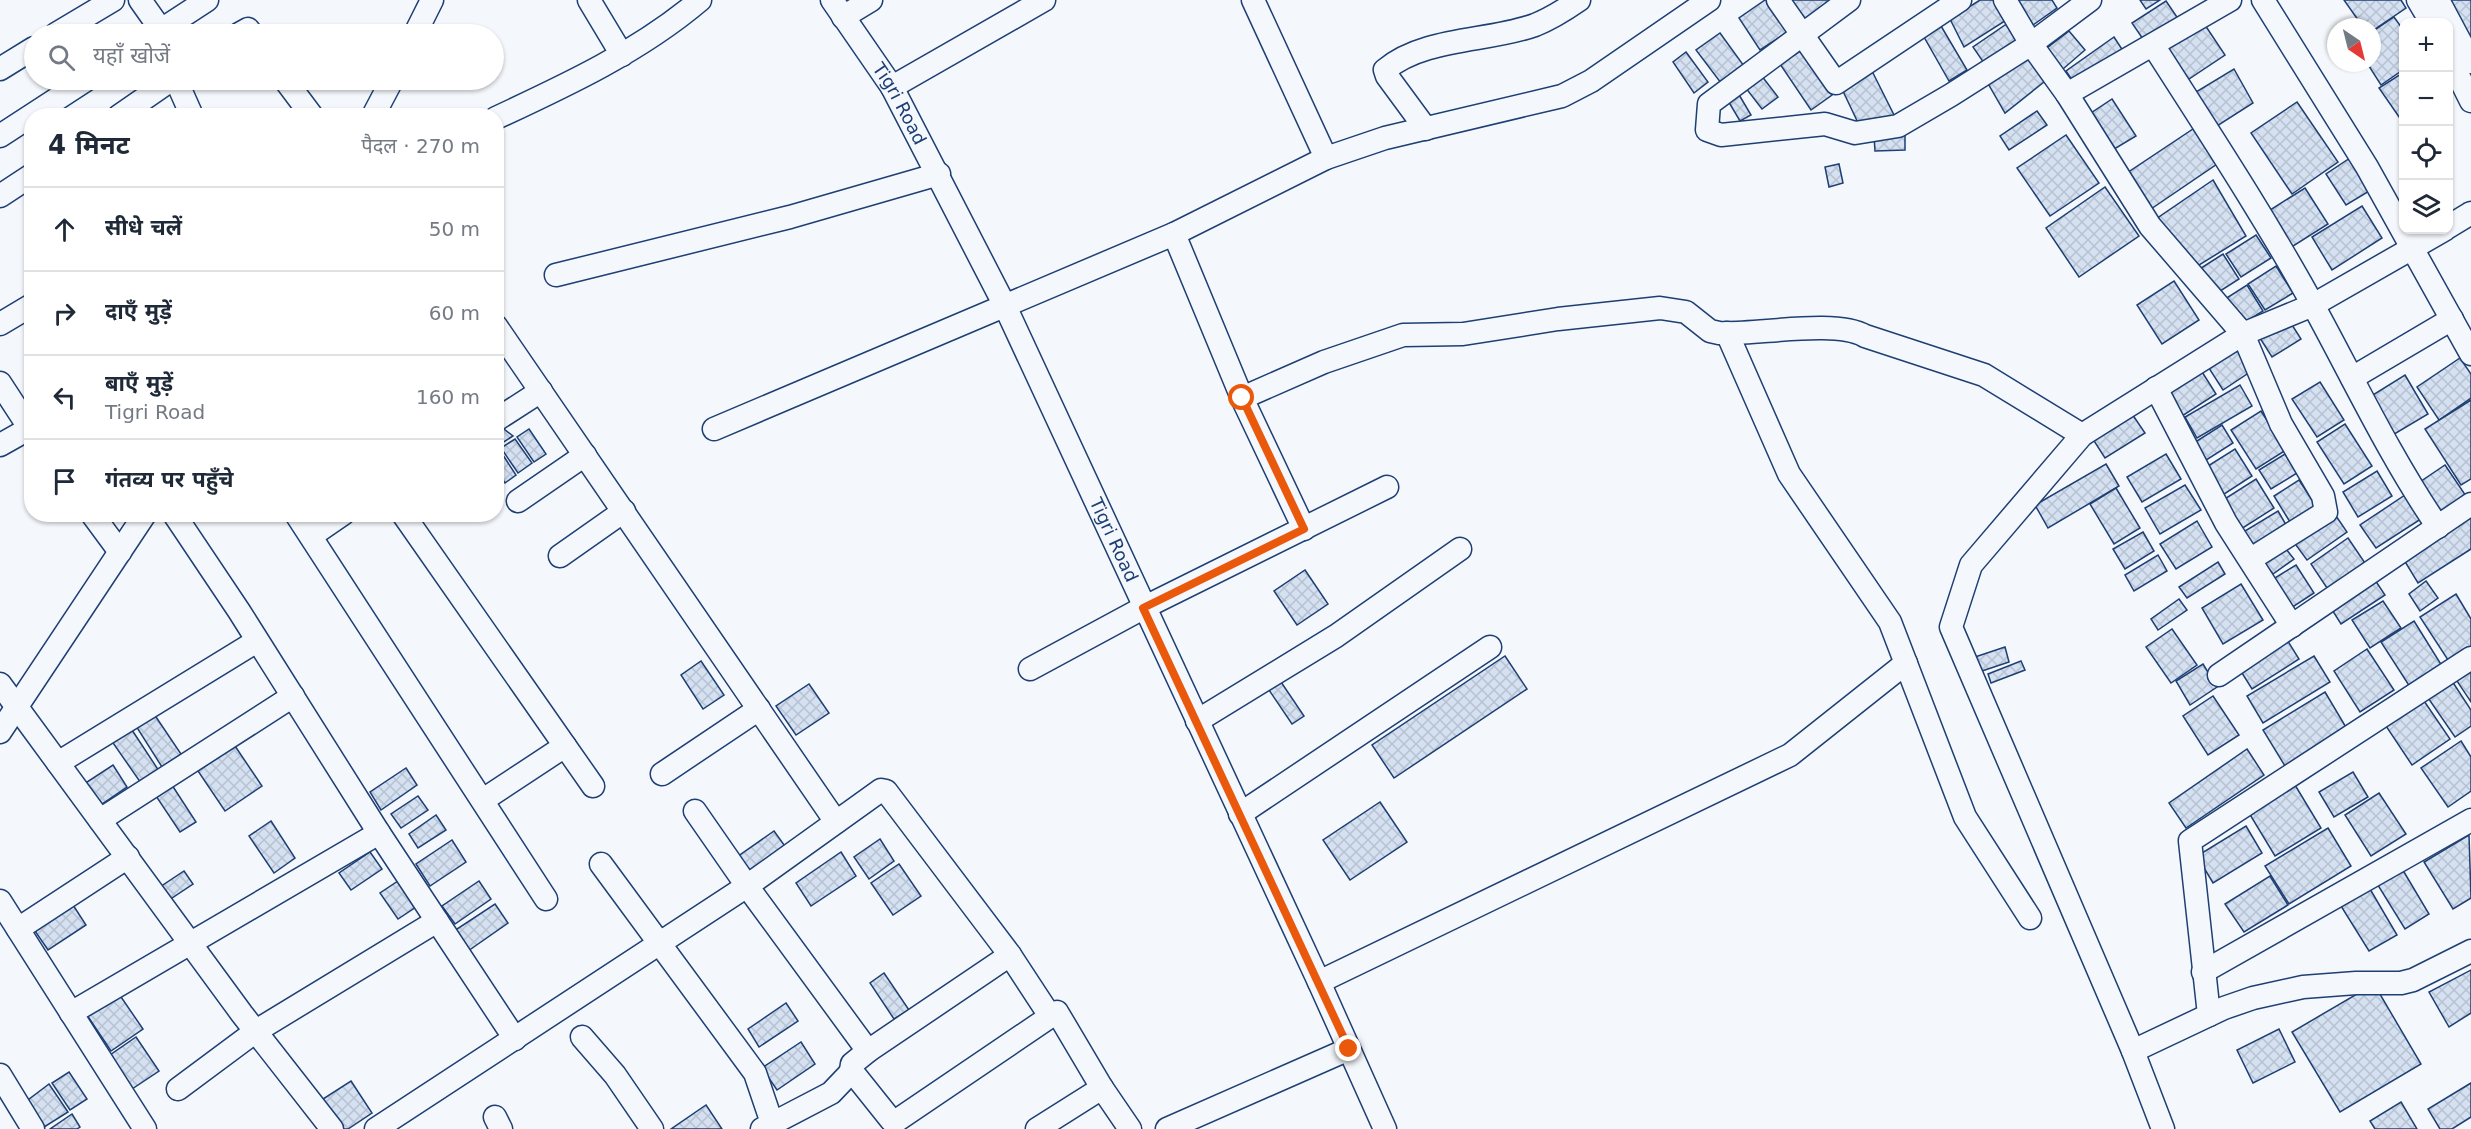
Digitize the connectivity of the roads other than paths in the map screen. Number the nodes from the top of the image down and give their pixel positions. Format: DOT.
graph roads {
  1 [pos="112,0"];
  2 [pos="140,0"];
  3 [pos="207,0"];
  4 [pos="432,0"];
  5 [pos="589,0"];
  6 [pos="700,0"];
  7 [pos="871,0"];
  8 [pos="1044,0"];
  9 [pos="1253,0"];
  10 [pos="1579,0"];
  11 [pos="1709,0"];
  12 [pos="1778,0"];
  13 [pos="1849,0"];
  14 [pos="1960,0"];
  15 [pos="2005,0"];
  16 [pos="2090,0"];
  17 [pos="2230,0"];
  18 [pos="2263,0"];
  19 [pos="2418,0"];
  20 [pos="2439,0"];
  21 [pos="837,8"];
  22 [pos="2429,18"];
  23 [pos="72,24"];
  24 [pos="155,24"];
  25 [pos="173,24"];
  26 [pos="419,24"];
  27 [pos="1800,34"];
  28 [pos="2031,44"];
  29 [pos="2153,45"];
  30 [pos="24,54"];
  31 [pos="622,55"];
  32 [pos="2471,62"];
  33 [pos="2453,65"];
  34 [pos="0,69"];
  35 [pos="892,87"];
  36 [pos="71,90"];
  37 [pos="156,90"];
  38 [pos="180,90"];
  39 [pos="292,90"];
  40 [pos="387,90"];
  41 [pos="2067,94"];
  42 [pos="2471,101"];
  43 [pos="43,108"];
  44 [pos="130,108"];
  45 [pos="188,108"];
  46 [pos="306,108"];
  47 [pos="378,108"];
  48 [pos="504,114"];
  49 [pos="24,120"];
  50 [pos="1426,129"];
  51 [pos="0,136"];
  52 [pos="1326,158"];
  53 [pos="939,174"];
  54 [pos="24,181"];
  55 [pos="0,196"];
  56 [pos="2471,213"];
  57 [pos="2453,224"];
  58 [pos="1174,234"];
  59 [pos="2437,234"];
  60 [pos="2413,248"];
  61 [pos="556,274"];
  62 [pos="2313,305"];
  63 [pos="1005,306"];
  64 [pos="24,309"];
  65 [pos="2452,319"];
  66 [pos="0,324"];
  67 [pos="1727,333"];
  68 [pos="2243,334"];
  69 [pos="504,338"];
  70 [pos="2471,354"];
  71 [pos="2352,378"];
  72 [pos="0,383"];
  73 [pos="2156,388"];
  74 [pos="541,391"];
  75 [pos="1242,398"];
  76 [pos="504,415"];
  77 [pos="24,419"];
  78 [pos="714,429"];
  79 [pos="24,433"];
  80 [pos="2082,435"];
  81 [pos="0,446"];
  82 [pos="585,455"];
  83 [pos="1387,488"];
  84 [pos="518,501"];
  85 [pos="2471,504"];
  86 [pos="624,512"];
  87 [pos="98,522"];
  88 [pos="140,522"];
  89 [pos="179,522"];
  90 [pos="301,522"];
  91 [pos="331,522"];
  92 [pos="409,522"];
  93 [pos="2438,527"];
  94 [pos="1304,529"];
  95 [pos="311,536"];
  96 [pos="1461,549"];
  97 [pos="120,552"];
  98 [pos="560,556"];
  99 [pos="2251,559"];
  100 [pos="1143,608"];
  101 [pos="2292,626"];
  102 [pos="256,641"];
  103 [pos="1490,647"];
  104 [pos="2471,658"];
  105 [pos="1906,663"];
  106 [pos="1030,669"];
  107 [pos="2218,675"];
  108 [pos="0,684"];
  109 [pos="293,696"];
  110 [pos="17,706"];
  111 [pos="759,709"];
  112 [pos="1197,720"];
  113 [pos="0,732"];
  114 [pos="565,746"];
  115 [pos="58,763"];
  116 [pos="662,774"];
  117 [pos="592,786"];
  118 [pos="483,800"];
  119 [pos="695,811"];
  120 [pos="1240,814"];
  121 [pos="100,820"];
  122 [pos="2471,820"];
  123 [pos="836,822"];
  124 [pos="379,833"];
  125 [pos="128,857"];
  126 [pos="601,864"];
  127 [pos="747,886"];
  128 [pos="546,898"];
  129 [pos="0,901"];
  130 [pos="2030,918"];
  131 [pos="437,921"];
  132 [pos="18,929"];
  133 [pos="192,943"];
  134 [pos="659,944"];
  135 [pos="2471,951"];
  136 [pos="1010,955"];
  137 [pos="2203,972"];
  138 [pos="1319,982"];
  139 [pos="71,1013"];
  140 [pos="2209,1015"];
  141 [pos="1050,1016"];
  142 [pos="256,1031"];
  143 [pos="582,1037"];
  144 [pos="515,1039"];
  145 [pos="1349,1049"];
  146 [pos="868,1051"];
  147 [pos="2133,1051"];
  148 [pos="852,1071"];
  149 [pos="0,1076"];
  150 [pos="1102,1088"];
  151 [pos="178,1089"];
  152 [pos="769,1127"];
  153 [pos="33,1129"];
  154 [pos="145,1129"];
  155 [pos="332,1129"];
  156 [pos="376,1129"];
  157 [pos="652,1129"];
  158 [pos="1037,1129"];
  159 [pos="1130,1129"];
  160 [pos="1167,1129"];
  161 [pos="1385,1129"];
  162 [pos="2163,1129"];
  1 -- 23 [label="street"];
  2 -- 24 [label="street"];
  3 -- 25 [label="street"];
  4 -- 26 [label="street"];
  5 -- 31 [label="street"];
  6 -- 31 [label="street"];
  7 -- 21 [label="street"];
  8 -- 35 [label="street"];
  9 -- 52 [label="street"];
  10 -- 50 [label="street"];
  11 -- 50 [label="street"];
  12 -- 27 [label="street"];
  13 -- 27 [label="street"];
  14 -- 27 [label="street"];
  15 -- 28 [label="street"];
  16 -- 28 [label="street"];
  17 -- 29 [label="street"];
  18 -- 60 [label="street"];
  19 -- 22 [label="street"];
  20 -- 32 [label="street"];
  21 -- 35 [label="street, Tigri Road"];
  27 -- 28 [label="street"];
  28 -- 41 [label="street"];
  29 -- 41 [label="street"];
  29 -- 62 [label="street"];
  30 -- 34 [label="street"];
  31 -- 48 [label="street"];
  33 -- 42 [label="street"];
  35 -- 53 [label="street, Tigri Road"];
  36 -- 43 [label="street"];
  37 -- 44 [label="street"];
  38 -- 45 [label="street"];
  39 -- 46 [label="street"];
  40 -- 47 [label="street"];
  41 -- 68 [label="street"];
  49 -- 51 [label="street"];
  50 -- 52 [label="street"];
  52 -- 58 [label="street"];
  53 -- 61 [label="street"];
  53 -- 63 [label="street, Tigri Road"];
  54 -- 55 [label="street"];
  56 -- 57 [label="street"];
  58 -- 63 [label="street"];
  58 -- 75 [label="street"];
  59 -- 60 [label="street"];
  60 -- 62 [label="street"];
  60 -- 65 [label="street"];
  62 -- 68 [label="street"];
  62 -- 71 [label="street"];
  63 -- 78 [label="street"];
  63 -- 100 [label="street, Tigri Road"];
  64 -- 66 [label="street"];
  65 -- 70 [label="street"];
  65 -- 71 [label="street"];
  67 -- 75 [label="street"];
  67 -- 80 [label="street"];
  67 -- 105 [label="street"];
  68 -- 73 [label="street"];
  68 -- 99 [label="street"];
  69 -- 74 [label="street"];
  71 -- 93 [label="street"];
  72 -- 77 [label="street"];
  73 -- 80 [label="street"];
  73 -- 99 [label="street"];
  74 -- 76 [label="street"];
  74 -- 82 [label="street"];
  75 -- 94 [label="street"];
  79 -- 81 [label="street"];
  80 -- 147 [label="street"];
  82 -- 84 [label="street"];
  82 -- 86 [label="street"];
  83 -- 94 [label="street"];
  85 -- 93 [label="street"];
  86 -- 98 [label="street"];
  86 -- 111 [label="street"];
  87 -- 97 [label="street"];
  88 -- 97 [label="street"];
  89 -- 102 [label="street"];
  90 -- 95 [label="street"];
  91 -- 95 [label="street"];
  92 -- 114 [label="street"];
  93 -- 101 [label="street"];
  94 -- 100 [label="street"];
  95 -- 118 [label="street"];
  96 -- 112 [label="street"];
  97 -- 110 [label="street"];
  99 -- 101 [label="street"];
  100 -- 106 [label="street"];
  100 -- 112 [label="street, Tigri Road"];
  101 -- 107 [label="street"];
  102 -- 109 [label="street"];
  102 -- 115 [label="street"];
  103 -- 120 [label="street"];
  104 -- 137 [label="street"];
  105 -- 130 [label="street"];
  105 -- 138 [label="street"];
  108 -- 110 [label="street"];
  109 -- 121 [label="street"];
  109 -- 124 [label="street"];
  110 -- 113 [label="street"];
  110 -- 115 [label="street"];
  111 -- 116 [label="street"];
  111 -- 123 [label="street"];
  112 -- 120 [label="street, Tigri Road"];
  114 -- 117 [label="street"];
  114 -- 118 [label="street"];
  115 -- 121 [label="street"];
  118 -- 128 [label="street"];
  119 -- 127 [label="street"];
  120 -- 138 [label="street, Tigri Road"];
  121 -- 125 [label="street"];
  122 -- 137 [label="street"];
  123 -- 127 [label="street"];
  123 -- 136 [label="street"];
  124 -- 131 [label="street"];
  124 -- 133 [label="street"];
  125 -- 132 [label="street"];
  125 -- 133 [label="street"];
  126 -- 134 [label="street"];
  127 -- 134 [label="street"];
  127 -- 146 [label="street"];
  129 -- 132 [label="street"];
  131 -- 142 [label="street"];
  131 -- 144 [label="street"];
  132 -- 139 [label="street"];
  133 -- 139 [label="street"];
  133 -- 142 [label="street"];
  134 -- 144 [label="street"];
  134 -- 152 [label="street"];
  135 -- 140 [label="street"];
  136 -- 141 [label="street"];
  136 -- 146 [label="street"];
  137 -- 140 [label="street"];
  138 -- 145 [label="street, Tigri Road"];
  139 -- 154 [label="street"];
  140 -- 147 [label="street"];
  141 -- 148 [label="street"];
  141 -- 150 [label="street"];
  142 -- 151 [label="street"];
  142 -- 155 [label="street"];
  143 -- 157 [label="street"];
  144 -- 156 [label="street"];
  145 -- 160 [label="street"];
  145 -- 161 [label="street, Tigri Road"];
  146 -- 148 [label="street"];
  147 -- 162 [label="street"];
  148 -- 152 [label="street"];
  149 -- 153 [label="street"];
  150 -- 158 [label="street"];
  150 -- 159 [label="street"];
}
